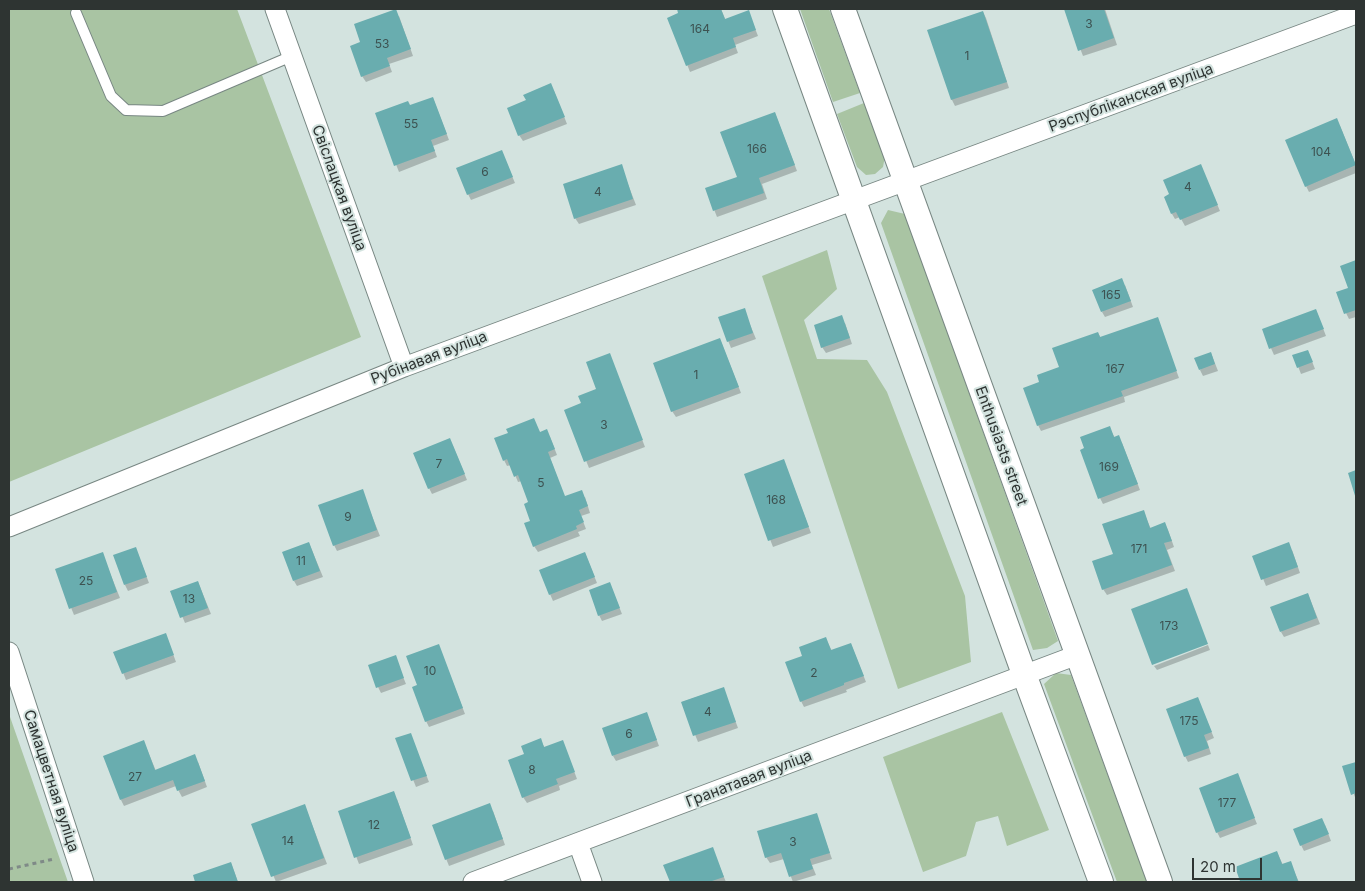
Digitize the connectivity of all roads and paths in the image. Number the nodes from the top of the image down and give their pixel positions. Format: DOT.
graph roads {
  1 [pos="275,9"];
  2 [pos="785,9"];
  3 [pos="843,9"];
  4 [pos="1354,9"];
  5 [pos="76,13"];
  6 [pos="1356,14"];
  7 [pos="292,56"];
  8 [pos="905,181"];
  9 [pos="854,200"];
  10 [pos="404,367"];
  11 [pos="9,527"];
  12 [pos="9,652"];
  13 [pos="1078,655"];
  14 [pos="1024,674"];
  15 [pos="578,843"];
  16 [pos="74,855"];
  17 [pos="9,869"];
  18 [pos="84,882"];
  19 [pos="473,882"];
  20 [pos="592,882"];
  21 [pos="1101,882"];
  22 [pos="1160,882"];
  1 -- 7 [label="street, Свіслацкая вуліца"];
  2 -- 9 [label="street"];
  3 -- 8 [label="street, Enthusiasts street"];
  4 -- 6 [label="street"];
  5 -- 7 [label="lane"];
  6 -- 8 [label="street, Рэспубліканская вуліца"];
  7 -- 10 [label="street, Свіслацкая вуліца"];
  8 -- 9 [label="street, Рэспубліканская вуліца"];
  8 -- 13 [label="street, Enthusiasts street"];
  9 -- 10 [label="street, Рубінавая вуліца"];
  9 -- 14 [label="street"];
  10 -- 11 [label="street, Рубінавая вуліца"];
  12 -- 16 [label="street, Самацветная вуліца"];
  13 -- 14 [label="street, Гранатавая вуліца"];
  13 -- 22 [label="street, Enthusiasts street"];
  14 -- 15 [label="street, Гранатавая вуліца"];
  14 -- 21 [label="street"];
  15 -- 19 [label="street, Гранатавая вуліца"];
  15 -- 20 [label="street"];
  16 -- 17 [label="path"];
  16 -- 18 [label="street, Самацветная вуліца"];
}
